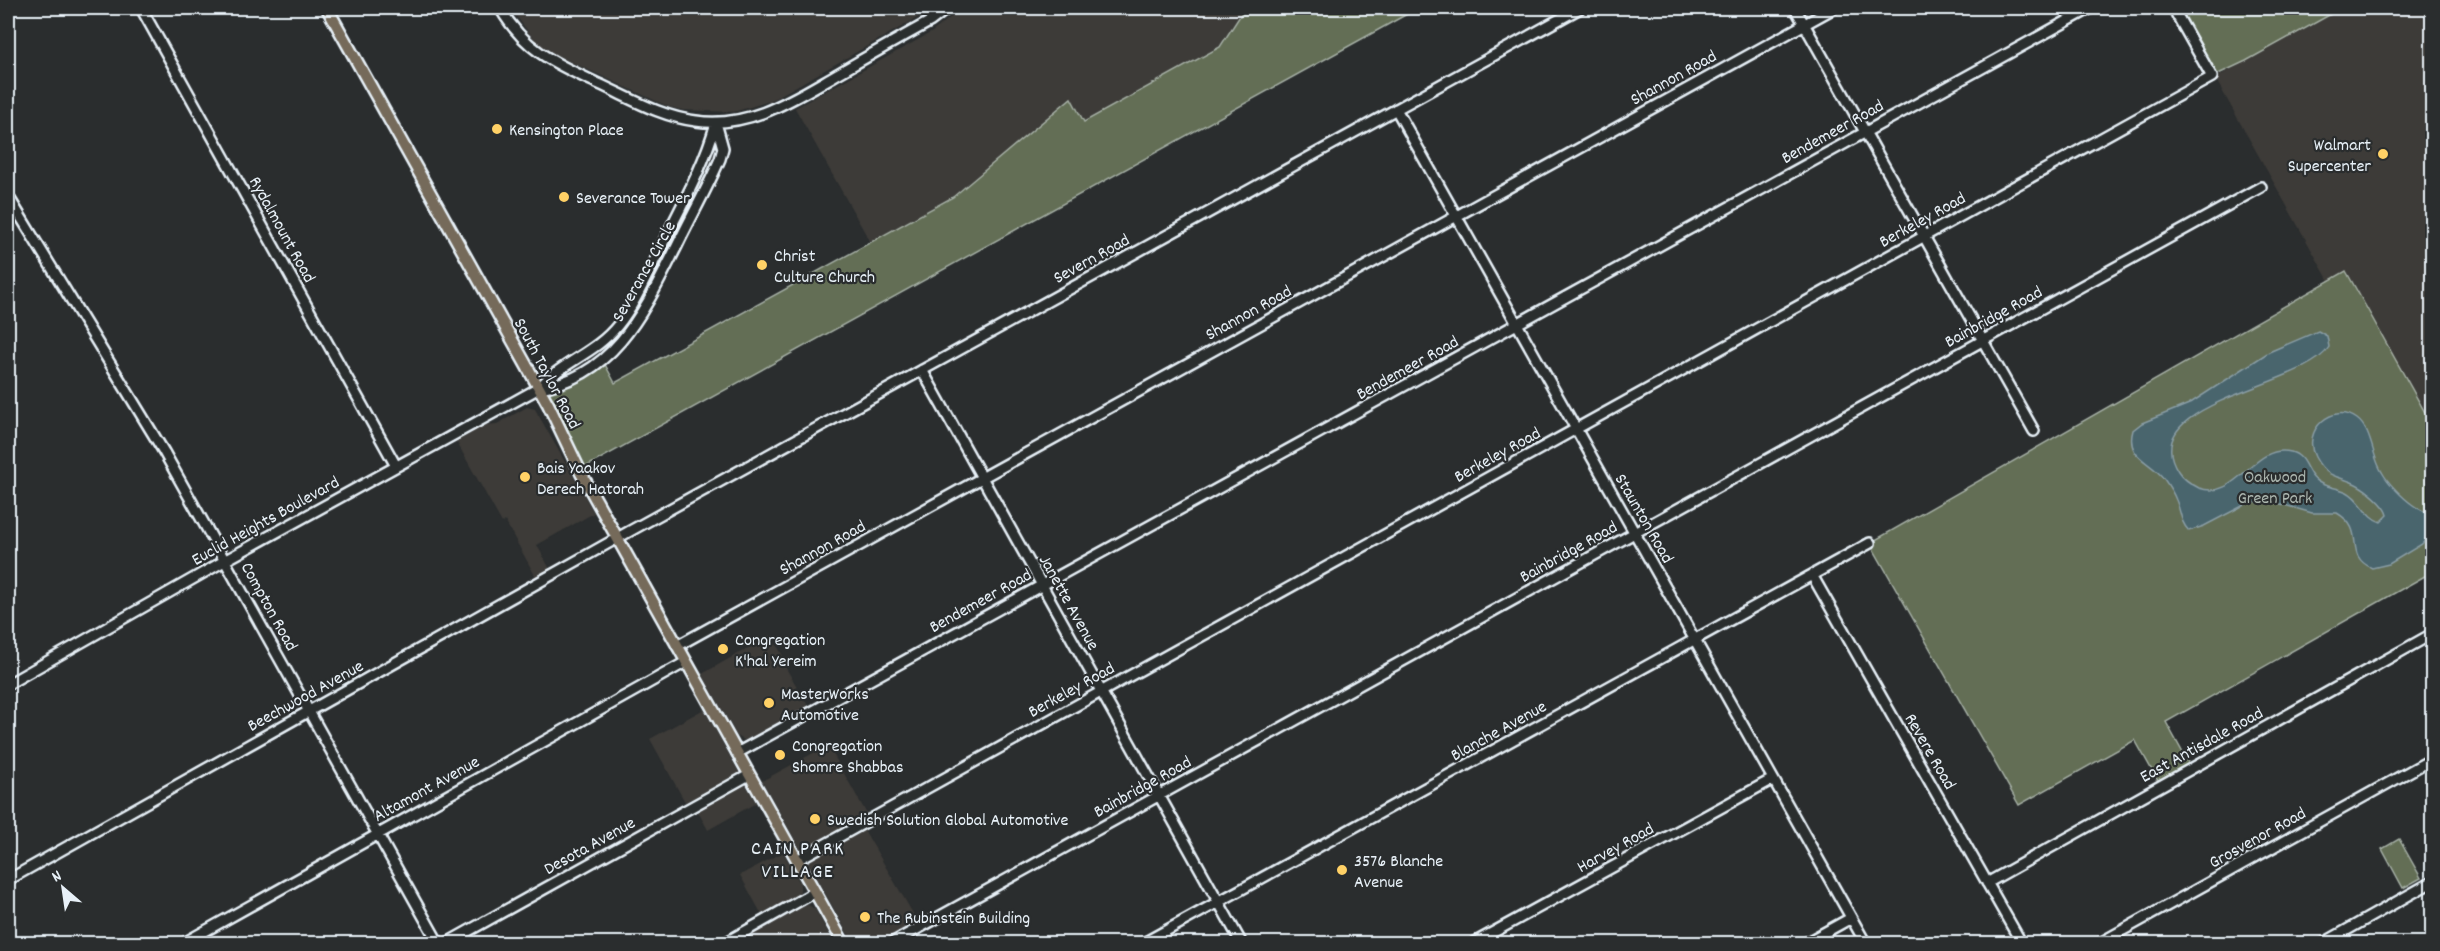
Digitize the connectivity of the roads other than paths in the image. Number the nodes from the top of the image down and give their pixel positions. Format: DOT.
graph roads {
  1 [pos="141,8"];
  2 [pos="327,8"];
  3 [pos="501,8"];
  4 [pos="948,8"];
  5 [pos="1580,8"];
  6 [pos="1795,8"];
  7 [pos="1834,8"];
  8 [pos="2091,8"];
  9 [pos="2173,8"];
  10 [pos="1804,24"];
  11 [pos="1396,109"];
  12 [pos="716,123"];
  13 [pos="1865,132"];
  14 [pos="2261,187"];
  15 [pos="8,196"];
  16 [pos="1456,216"];
  17 [pos="1923,236"];
  18 [pos="1518,324"];
  19 [pos="1983,341"];
  20 [pos="922,370"];
  21 [pos="539,388"];
  22 [pos="1576,429"];
  23 [pos="2034,431"];
  24 [pos="396,466"];
  25 [pos="981,477"];
  26 [pos="1634,533"];
  27 [pos="618,538"];
  28 [pos="1869,543"];
  29 [pos="226,560"];
  30 [pos="1812,575"];
  31 [pos="1042,585"];
  32 [pos="2433,634"];
  33 [pos="1696,640"];
  34 [pos="678,646"];
  35 [pos="686,662"];
  36 [pos="8,684"];
  37 [pos="1101,692"];
  38 [pos="309,712"];
  39 [pos="737,753"];
  40 [pos="2433,759"];
  41 [pos="749,775"];
  42 [pos="1773,779"];
  43 [pos="1159,796"];
  44 [pos="378,834"];
  45 [pos="797,860"];
  46 [pos="8,880"];
  47 [pos="2433,882"];
  48 [pos="1987,883"];
  49 [pos="815,892"];
  50 [pos="1219,901"];
  51 [pos="1851,918"];
  52 [pos="2104,942"];
  53 [pos="182,944"];
  54 [pos="439,944"];
  55 [pos="445,944"];
  56 [pos="723,944"];
  57 [pos="843,944"];
  58 [pos="890,944"];
  59 [pos="1142,944"];
  60 [pos="1242,944"];
  61 [pos="1472,944"];
  62 [pos="1804,944"];
  63 [pos="1866,944"];
  64 [pos="2022,944"];
  65 [pos="2322,944"];
  1 -- 24 [label="street, Rydalmount Road"];
  2 -- 21 [label="main road, South Taylor Road"];
  3 -- 12 [label="street"];
  4 -- 12 [label="street"];
  5 -- 11 [label="street, Severn Road"];
  6 -- 10 [label="street"];
  7 -- 10 [label="street, Shannon Road"];
  8 -- 13 [label="street, Bendemeer Road"];
  9 -- 17 [label="street, Berkeley Road"];
  10 -- 13 [label="street"];
  10 -- 16 [label="street, Shannon Road"];
  11 -- 16 [label="street, Staunton Road"];
  11 -- 20 [label="street, Severn Road"];
  12 -- 21 [label="street, Severance Circle"];
  12 -- 21 [label="street, Severance Circle"];
  13 -- 17 [label="street"];
  13 -- 18 [label="street, Bendemeer Road"];
  14 -- 19 [label="street, Bainbridge Road"];
  15 -- 29 [label="street, Compton Road"];
  16 -- 18 [label="street, Staunton Road"];
  16 -- 25 [label="street, Shannon Road"];
  17 -- 19 [label="street"];
  17 -- 22 [label="street, Berkeley Road"];
  18 -- 22 [label="street, Staunton Road"];
  18 -- 31 [label="street, Bendemeer Road"];
  19 -- 23 [label="street"];
  19 -- 26 [label="street, Bainbridge Road"];
  20 -- 25 [label="street, Janette Avenue"];
  20 -- 27 [label="street, Severn Road"];
  21 -- 24 [label="street, Euclid Heights Boulevard"];
  21 -- 27 [label="main road, South Taylor Road"];
  22 -- 26 [label="street, Staunton Road"];
  22 -- 37 [label="street, Berkeley Road"];
  24 -- 29 [label="street, Euclid Heights Boulevard"];
  25 -- 31 [label="street, Janette Avenue"];
  25 -- 34 [label="street, Shannon Road"];
  26 -- 33 [label="street, Staunton Road"];
  26 -- 43 [label="street, Bainbridge Road"];
  27 -- 34 [label="main road, South Taylor Road"];
  27 -- 38 [label="street, Beechwood Avenue"];
  28 -- 30 [label="street, Blanche Avenue"];
  29 -- 36 [label="street, Euclid Heights Boulevard"];
  29 -- 38 [label="street, Compton Road"];
  30 -- 33 [label="street, Blanche Avenue"];
  30 -- 48 [label="street, Revere Road"];
  31 -- 37 [label="street, Janette Avenue"];
  31 -- 39 [label="street, Bendemeer Road"];
  32 -- 48 [label="street, East Antisdale Road"];
  33 -- 42 [label="street, Staunton Road"];
  33 -- 50 [label="street, Blanche Avenue"];
  34 -- 35 [label="main road, South Taylor Road"];
  35 -- 39 [label="main road, South Taylor Road"];
  35 -- 44 [label="street, Altamont Avenue"];
  37 -- 43 [label="street, Janette Avenue"];
  37 -- 45 [label="street, Berkeley Road"];
  38 -- 44 [label="street, Compton Road"];
  38 -- 46 [label="street, Beechwood Avenue"];
  39 -- 41 [label="main road, South Taylor Road"];
  40 -- 52 [label="street, Grosvenor Road"];
  41 -- 45 [label="main road, South Taylor Road"];
  41 -- 55 [label="street, Desota Avenue"];
  42 -- 51 [label="street, Staunton Road"];
  42 -- 61 [label="street, Harvey Road"];
  43 -- 50 [label="street, Janette Avenue"];
  43 -- 58 [label="street, Bainbridge Road"];
  44 -- 53 [label="street, Altamont Avenue"];
  44 -- 54 [label="street, Compton Road"];
  45 -- 49 [label="main road, South Taylor Road"];
  47 -- 65 [label="street"];
  48 -- 64 [label="street, Revere Road"];
  49 -- 56 [label="street"];
  49 -- 57 [label="main road, South Taylor Road"];
  50 -- 59 [label="street, Blanche Avenue"];
  50 -- 60 [label="street, Janette Avenue"];
  51 -- 62 [label="street"];
  51 -- 63 [label="street, Staunton Road"];
}
